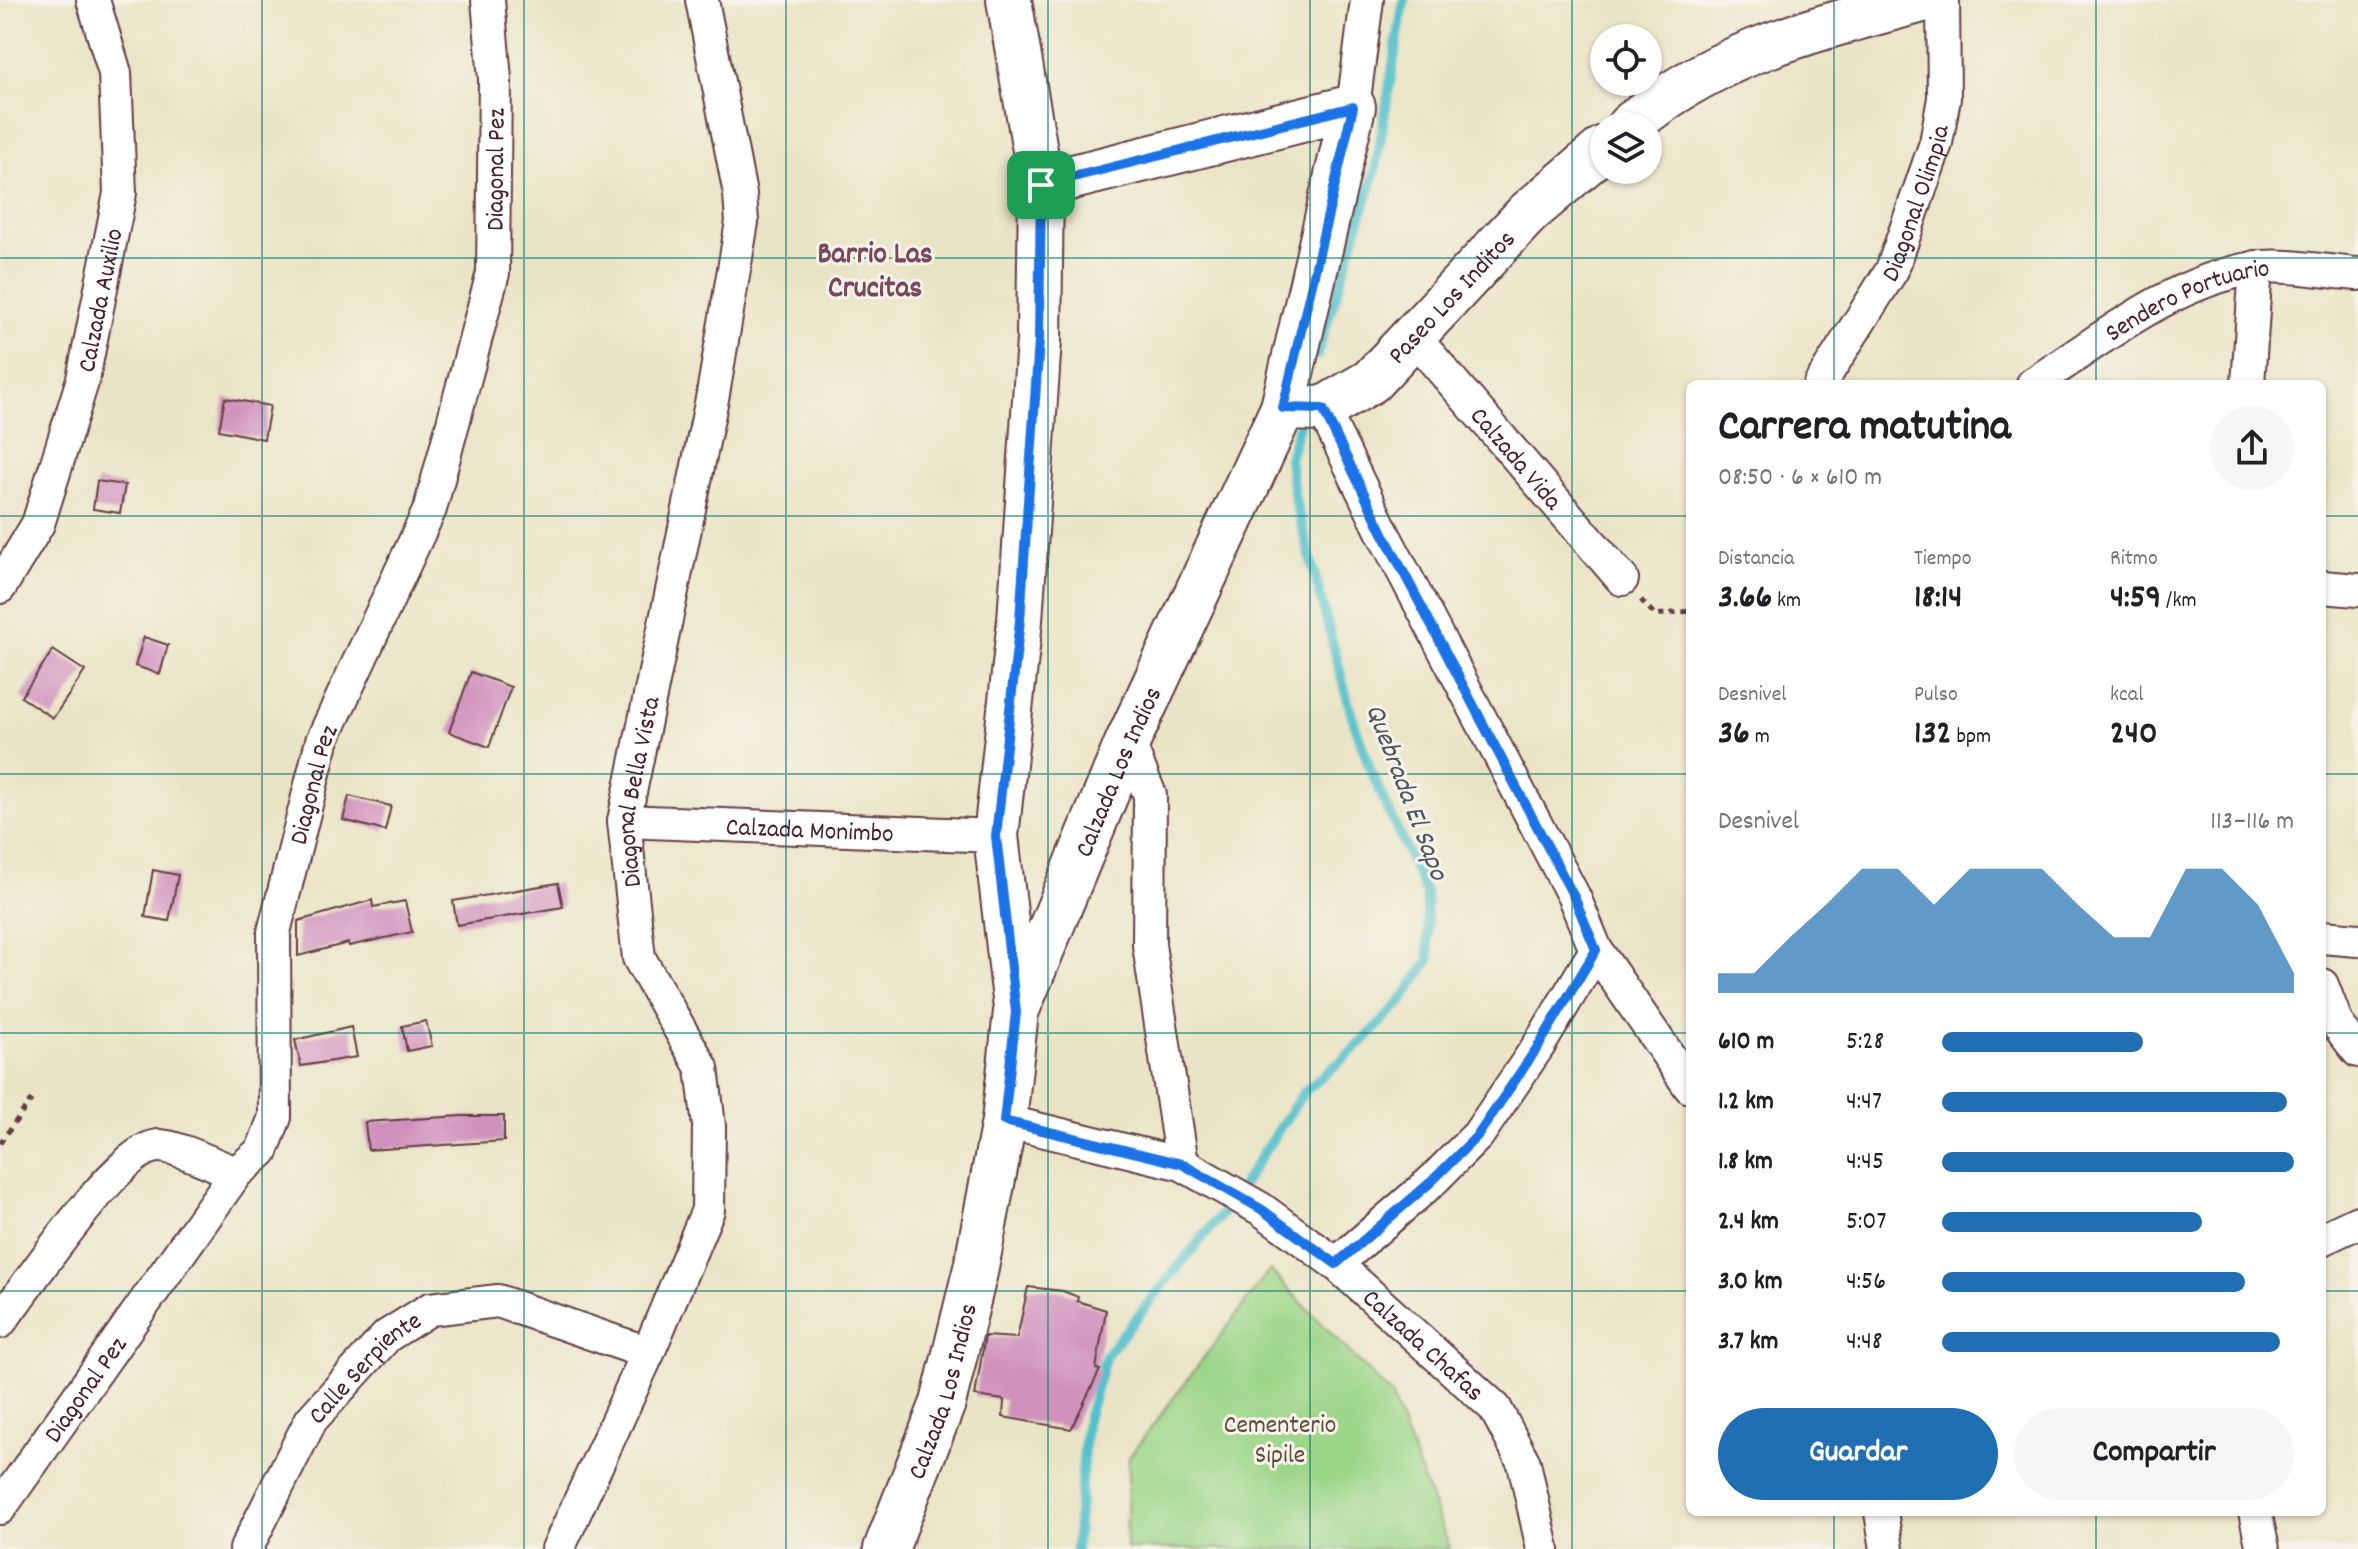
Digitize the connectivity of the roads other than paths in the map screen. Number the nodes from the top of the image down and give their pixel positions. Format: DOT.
graph roads {
  1 [pos="93,0"];
  2 [pos="488,0"];
  3 [pos="702,0"];
  4 [pos="1009,0"];
  5 [pos="1367,0"];
  6 [pos="1922,0"];
  7 [pos="1943,0"];
  8 [pos="1353,107"];
  9 [pos="1645,112"];
  10 [pos="1590,160"];
  11 [pos="1041,185"];
  12 [pos="2256,267"];
  13 [pos="2358,274"];
  14 [pos="1413,336"];
  15 [pos="1823,380"];
  16 [pos="2039,380"];
  17 [pos="2248,380"];
  18 [pos="1303,408"];
  19 [pos="1622,579"];
  20 [pos="0,587"];
  21 [pos="2326,587"];
  22 [pos="2358,590"];
  23 [pos="1128,741"];
  24 [pos="624,821"];
  25 [pos="996,836"];
  26 [pos="2326,937"];
  27 [pos="2358,940"];
  28 [pos="1596,950"];
  29 [pos="2326,995"];
  30 [pos="1016,1012"];
  31 [pos="2358,1051"];
  32 [pos="1686,1081"];
  33 [pos="1004,1121"];
  34 [pos="1182,1164"];
  35 [pos="236,1173"];
  36 [pos="2358,1222"];
  37 [pos="2326,1237"];
  38 [pos="1336,1264"];
  39 [pos="0,1322"];
  40 [pos="648,1353"];
  41 [pos="0,1508"];
  42 [pos="1882,1516"];
  43 [pos="2256,1516"];
  44 [pos="246,1549"];
  45 [pos="558,1549"];
  46 [pos="886,1549"];
  47 [pos="1543,1549"];
  48 [pos="1887,1549"];
  49 [pos="2263,1549"];
  1 -- 20 [label="street, Calzada Auxilio"];
  2 -- 35 [label="street, Diagonal Pez"];
  3 -- 24 [label="street, Diagonal Bella Vista"];
  4 -- 11 [label="street"];
  5 -- 8 [label="street, Calzada Los Indios"];
  6 -- 9 [label="street"];
  7 -- 15 [label="street, Diagonal Olimpia"];
  8 -- 11 [label="street"];
  8 -- 18 [label="street, Calzada Los Indios"];
  10 -- 14 [label="street, Paseo Los Inditos"];
  11 -- 25 [label="street"];
  12 -- 13 [label="street, Sendero Portuario"];
  12 -- 16 [label="street, Sendero Portuario"];
  12 -- 17 [label="street"];
  14 -- 18 [label="street, Paseo Los Inditos"];
  14 -- 19 [label="street, Calzada Vida"];
  18 -- 23 [label="street, Calzada Los Indios"];
  18 -- 28 [label="street"];
  21 -- 22 [label="street"];
  23 -- 30 [label="street, Calzada Los Indios"];
  23 -- 34 [label="street"];
  24 -- 25 [label="street, Calzada Monimbo"];
  24 -- 40 [label="street, Diagonal Bella Vista"];
  25 -- 30 [label="street"];
  26 -- 27 [label="street"];
  28 -- 32 [label="street"];
  28 -- 38 [label="street"];
  29 -- 31 [label="street"];
  30 -- 33 [label="street, Calzada Los Indios"];
  33 -- 34 [label="street, Calzada Chafas"];
  33 -- 46 [label="street, Calzada Los Indios"];
  34 -- 38 [label="street, Calzada Chafas"];
  35 -- 39 [label="street"];
  35 -- 41 [label="street, Diagonal Pez"];
  36 -- 37 [label="street"];
  38 -- 47 [label="street, Calzada Chafas"];
  40 -- 44 [label="street, Calle Serpiente"];
  40 -- 45 [label="street, Diagonal Bella Vista"];
  42 -- 48 [label="street"];
  43 -- 49 [label="street"];
}
